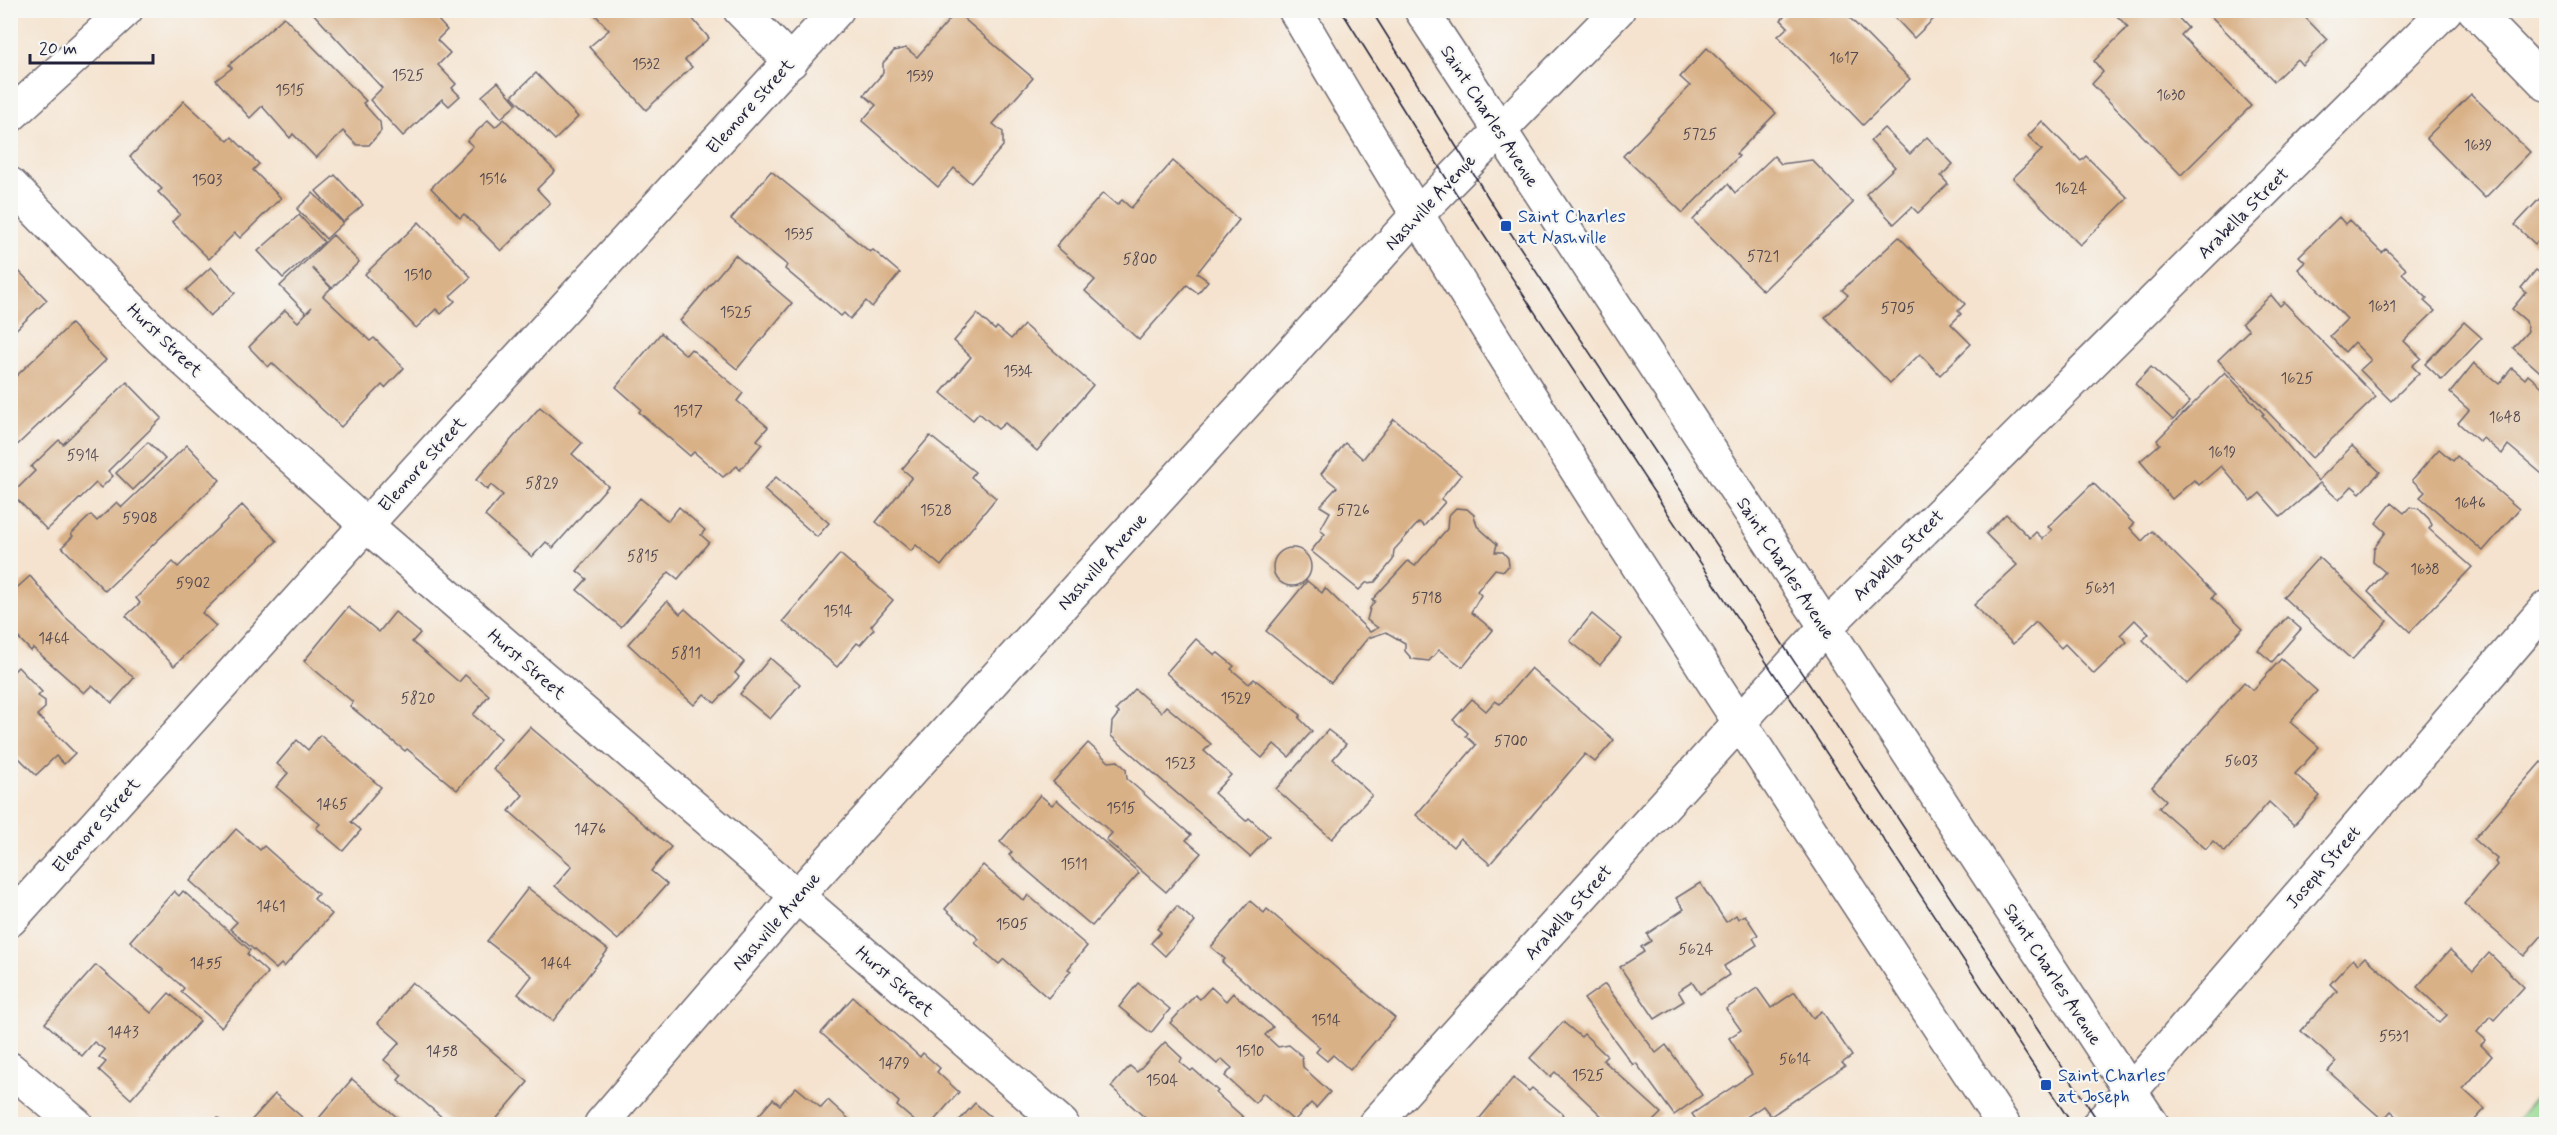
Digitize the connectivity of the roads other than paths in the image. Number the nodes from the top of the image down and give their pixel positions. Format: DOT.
graph roads {
  1 [pos="126,10"];
  2 [pos="740,10"];
  3 [pos="837,10"];
  4 [pos="1294,10"];
  5 [pos="1421,10"];
  6 [pos="1618,10"];
  7 [pos="2446,10"];
  8 [pos="2474,10"];
  9 [pos="791,62"];
  10 [pos="2547,84"];
  11 [pos="10,116"];
  12 [pos="1499,129"];
  13 [pos="10,184"];
  14 [pos="1416,216"];
  15 [pos="366,525"];
  16 [pos="2547,608"];
  17 [pos="1825,628"];
  18 [pos="1739,723"];
  19 [pos="797,896"];
  20 [pos="10,920"];
  21 [pos="10,1069"];
  22 [pos="2131,1091"];
  23 [pos="76,1125"];
  24 [pos="601,1125"];
  25 [pos="1062,1125"];
  26 [pos="1375,1125"];
  27 [pos="2003,1125"];
  28 [pos="2099,1125"];
  29 [pos="2152,1125"];
  1 -- 11 [label="street"];
  2 -- 9 [label="street"];
  3 -- 9 [label="street, Eleonore Street"];
  4 -- 14 [label="street"];
  5 -- 12 [label="street, Saint Charles Avenue"];
  6 -- 12 [label="street, Nashville Avenue"];
  7 -- 17 [label="street, Arabella Street"];
  8 -- 10 [label="street"];
  9 -- 15 [label="street, Eleonore Street"];
  12 -- 14 [label="street, Nashville Avenue"];
  12 -- 17 [label="street, Saint Charles Avenue"];
  13 -- 15 [label="street, Hurst Street"];
  14 -- 18 [label="street"];
  14 -- 19 [label="street, Nashville Avenue"];
  15 -- 19 [label="street, Hurst Street"];
  15 -- 20 [label="street, Eleonore Street"];
  16 -- 22 [label="street, Joseph Street"];
  17 -- 18 [label="street, Arabella Street"];
  17 -- 22 [label="street, Saint Charles Avenue"];
  18 -- 26 [label="street, Arabella Street"];
  18 -- 27 [label="street"];
  19 -- 24 [label="street, Nashville Avenue"];
  19 -- 25 [label="street, Hurst Street"];
  21 -- 23 [label="street"];
  22 -- 28 [label="street, Joseph Street"];
  22 -- 29 [label="street, Saint Charles Avenue"];
}
